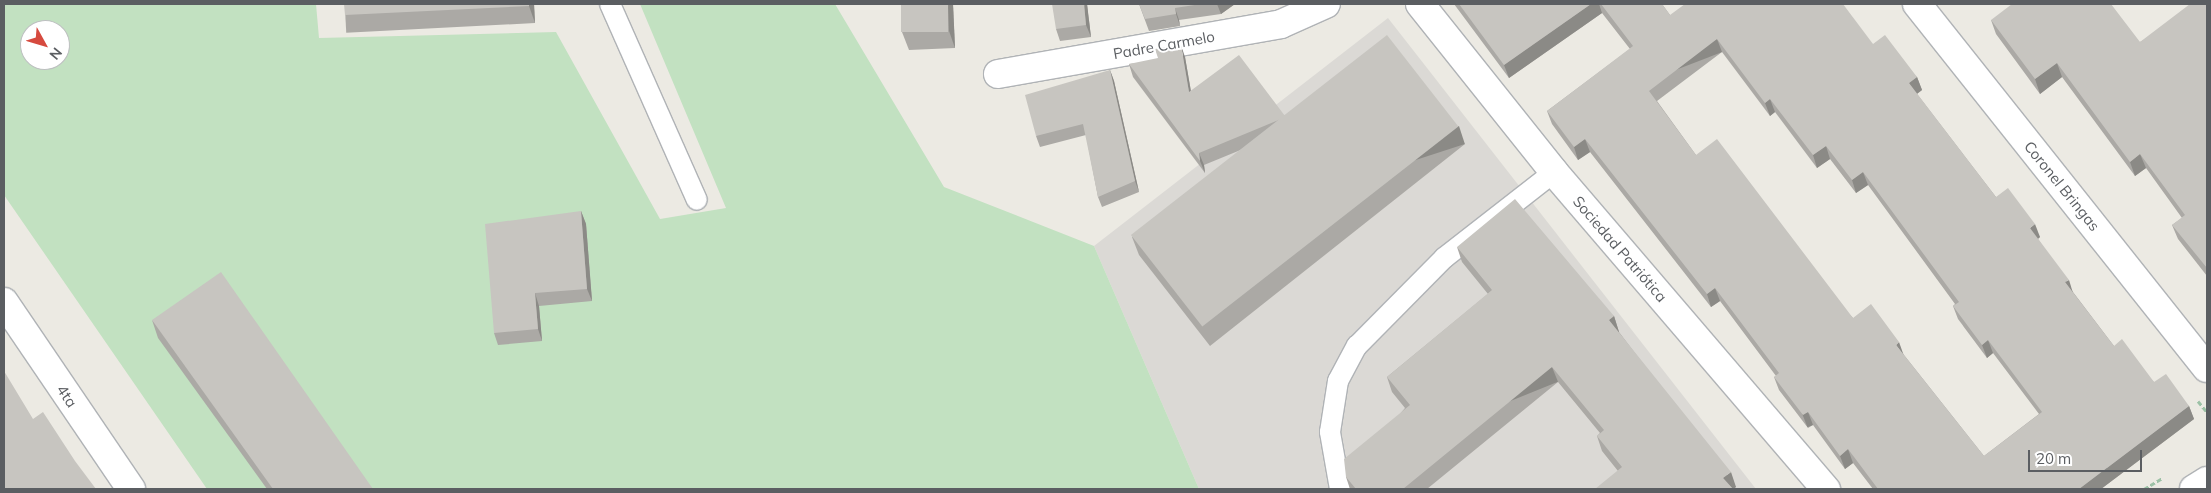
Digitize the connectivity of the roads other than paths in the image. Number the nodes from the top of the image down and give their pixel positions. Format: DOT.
graph roads {
  1 [pos="610,4"];
  2 [pos="1326,4"];
  3 [pos="1420,4"];
  4 [pos="1917,4"];
  5 [pos="998,74"];
  6 [pos="1554,172"];
  7 [pos="697,200"];
  8 [pos="4,302"];
  9 [pos="2207,368"];
  10 [pos="2207,481"];
  11 [pos="131,489"];
  12 [pos="1340,489"];
  13 [pos="1826,489"];
  14 [pos="2194,489"];
  1 -- 7 [label="lane"];
  2 -- 5 [label="street, Padre Carmelo"];
  3 -- 6 [label="street, Sociedad Patriótica"];
  4 -- 9 [label="street, Coronel Bringas"];
  6 -- 12 [label="lane"];
  6 -- 13 [label="street, Sociedad Patriótica"];
  8 -- 11 [label="street, 4ta"];
  10 -- 14 [label="street"];
}
